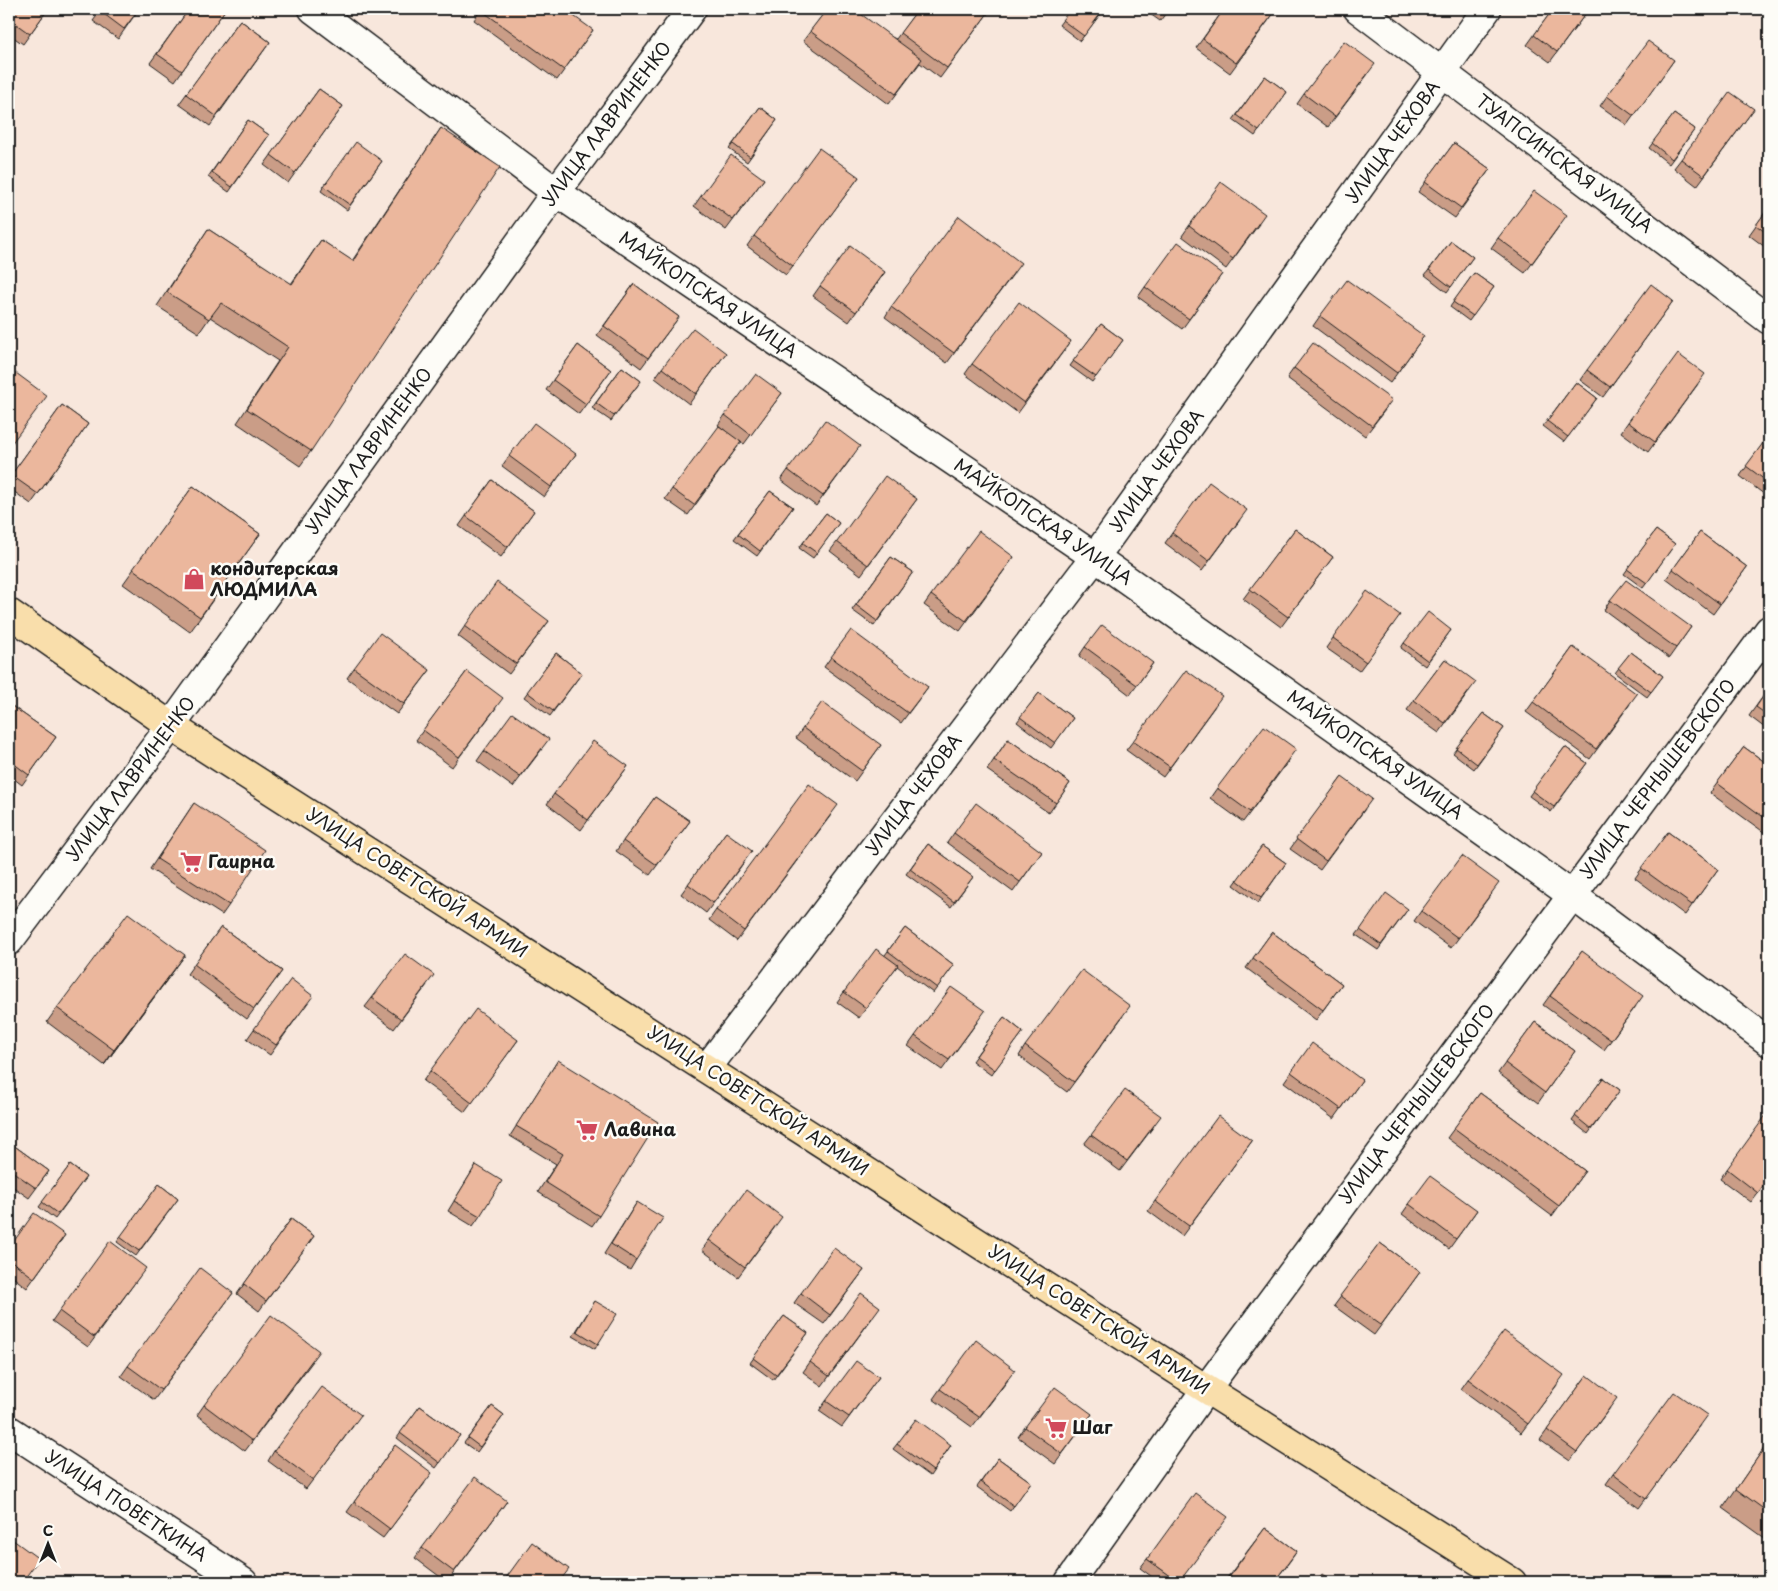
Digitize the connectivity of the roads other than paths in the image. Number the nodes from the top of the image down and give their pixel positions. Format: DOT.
graph roads {
  1 [pos="313,9"];
  2 [pos="692,9"];
  3 [pos="1358,9"];
  4 [pos="1486,9"];
  5 [pos="1442,72"];
  6 [pos="556,192"];
  7 [pos="1769,320"];
  8 [pos="1096,557"];
  9 [pos="9,613"];
  10 [pos="1769,630"];
  11 [pos="171,726"];
  12 [pos="1572,895"];
  13 [pos="9,941"];
  14 [pos="1769,1042"];
  15 [pos="707,1068"];
  16 [pos="1206,1388"];
  17 [pos="9,1430"];
  18 [pos="243,1582"];
  19 [pos="1069,1582"];
  20 [pos="1512,1582"];
  1 -- 6 [label="street, МАЙКОПСКАЯ УЛИЦА"];
  2 -- 6 [label="street, УЛИЦА ЛАВРИНЕНКО"];
  3 -- 5 [label="street, ТУАПСИНСКАЯ УЛИЦА"];
  4 -- 5 [label="street, УЛИЦА ЧЕХОВА"];
  5 -- 7 [label="street, ТУАПСИНСКАЯ УЛИЦА"];
  5 -- 8 [label="street, УЛИЦА ЧЕХОВА"];
  6 -- 8 [label="street, МАЙКОПСКАЯ УЛИЦА"];
  6 -- 11 [label="street, УЛИЦА ЛАВРИНЕНКО"];
  8 -- 12 [label="street, МАЙКОПСКАЯ УЛИЦА"];
  8 -- 15 [label="street, УЛИЦА ЧЕХОВА"];
  9 -- 11 [label="main road, УЛИЦА СОВЕТСКОЙ АРМИИ"];
  10 -- 12 [label="street, УЛИЦА ЧЕРНЫШЕВСКОГО"];
  11 -- 13 [label="street, УЛИЦА ЛАВРИНЕНКО"];
  11 -- 15 [label="main road, УЛИЦА СОВЕТСКОЙ АРМИИ"];
  12 -- 14 [label="street, МАЙКОПСКАЯ УЛИЦА"];
  12 -- 16 [label="street, УЛИЦА ЧЕРНЫШЕВСКОГО"];
  15 -- 16 [label="main road, УЛИЦА СОВЕТСКОЙ АРМИИ"];
  16 -- 19 [label="street, УЛИЦА ЧЕРНЫШЕВСКОГО"];
  16 -- 20 [label="main road, УЛИЦА СОВЕТСКОЙ АРМИИ"];
  17 -- 18 [label="street, УЛИЦА ПОВЕТКИНА"];
}
